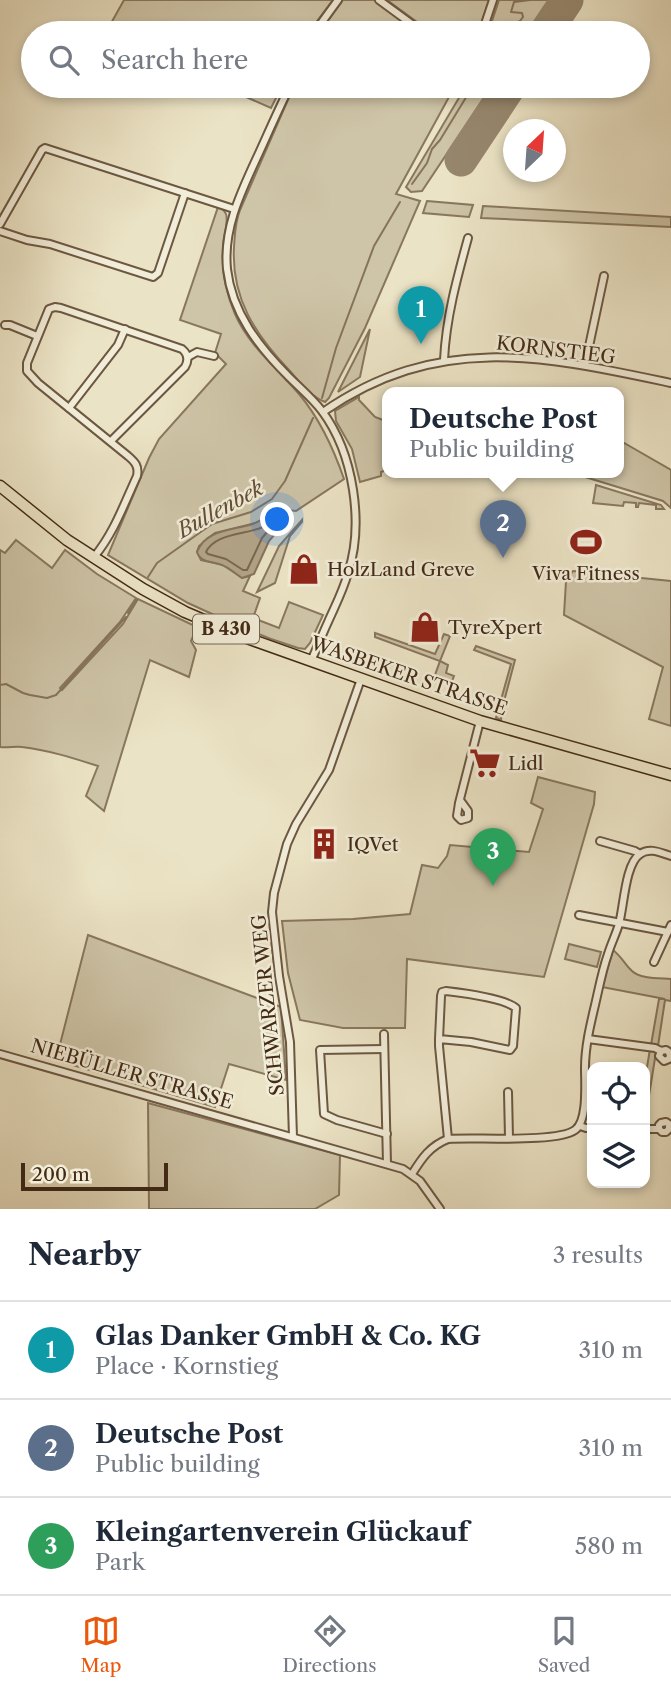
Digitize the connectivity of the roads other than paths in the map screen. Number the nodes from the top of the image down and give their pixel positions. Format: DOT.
graph roads {
  1 [pos="338,0"];
  2 [pos="379,0"];
  3 [pos="493,0"];
  4 [pos="323,21"];
  5 [pos="408,21"];
  6 [pos="486,21"];
  7 [pos="285,98"];
  8 [pos="185,193"];
  9 [pos="0,203"];
  10 [pos="9,208"];
  11 [pos="234,209"];
  12 [pos="0,224"];
  13 [pos="0,231"];
  14 [pos="468,238"];
  15 [pos="604,276"];
  16 [pos="5,325"];
  17 [pos="125,329"];
  18 [pos="37,336"];
  19 [pos="214,356"];
  20 [pos="188,357"];
  21 [pos="444,360"];
  22 [pos="585,365"];
  23 [pos="671,383"];
  24 [pos="69,408"];
  25 [pos="323,412"];
  26 [pos="111,441"];
  27 [pos="0,486"];
  28 [pos="94,557"];
  29 [pos="312,661"];
  30 [pos="361,679"];
  31 [pos="480,721"];
  32 [pos="671,775"];
  33 [pos="460,800"];
  34 [pos="600,841"];
  35 [pos="640,854"];
  36 [pos="671,856"];
  37 [pos="579,915"];
  38 [pos="620,923"];
  39 [pos="669,929"];
  40 [pos="654,962"];
  41 [pos="384,1034"];
  42 [pos="439,1039"];
  43 [pos="588,1039"];
  44 [pos="319,1041"];
  45 [pos="384,1049"];
  46 [pos="320,1050"];
  47 [pos="661,1051"];
  48 [pos="0,1054"];
  49 [pos="508,1092"];
  50 [pos="580,1126"];
  51 [pos="587,1128"];
  52 [pos="650,1129"];
  53 [pos="659,1129"];
  54 [pos="387,1134"];
  55 [pos="293,1137"];
  56 [pos="509,1138"];
  57 [pos="448,1139"];
  58 [pos="387,1164"];
  59 [pos="412,1174"];
  60 [pos="440,1209"];
  1 -- 4 [label="street"];
  2 -- 5 [label="street"];
  3 -- 6 [label="street"];
  7 -- 11 [label="street"];
  8 -- 10 [label="street"];
  8 -- 11 [label="street"];
  8 -- 13 [label="street"];
  9 -- 10 [label="street"];
  10 -- 12 [label="street"];
  11 -- 25 [label="street"];
  14 -- 21 [label="street"];
  15 -- 22 [label="street"];
  16 -- 18 [label="street"];
  17 -- 18 [label="street"];
  17 -- 20 [label="street"];
  17 -- 24 [label="street"];
  18 -- 24 [label="street"];
  19 -- 20 [label="street"];
  20 -- 26 [label="street"];
  21 -- 22 [label="street, KORNSTIEG"];
  21 -- 25 [label="street, KORNSTIEG"];
  22 -- 23 [label="street, KORNSTIEG"];
  24 -- 26 [label="street"];
  25 -- 29 [label="street"];
  26 -- 28 [label="street"];
  27 -- 28 [label="main road, B 430"];
  28 -- 29 [label="main road, WASBEKER STRASSE / B 430"];
  29 -- 30 [label="main road, WASBEKER STRASSE / B 430"];
  30 -- 31 [label="main road, WASBEKER STRASSE / B 430"];
  30 -- 55 [label="street, SCHWARZER WEG"];
  31 -- 32 [label="main road, WASBEKER STRASSE / B 430"];
  31 -- 33 [label="street"];
  34 -- 35 [label="street"];
  35 -- 36 [label="street"];
  35 -- 38 [label="street"];
  37 -- 38 [label="street"];
  38 -- 39 [label="street"];
  38 -- 43 [label="street"];
  39 -- 40 [label="street"];
  41 -- 45 [label="street"];
  42 -- 42 [label="street"];
  42 -- 57 [label="street"];
  43 -- 47 [label="street"];
  43 -- 50 [label="street"];
  44 -- 46 [label="street"];
  45 -- 46 [label="street"];
  45 -- 54 [label="street"];
  46 -- 54 [label="street"];
  48 -- 55 [label="street, NIEBÜLLER STRASSE"];
  49 -- 56 [label="street"];
  50 -- 51 [label="street"];
  50 -- 56 [label="street"];
  52 -- 53 [label="street"];
  54 -- 58 [label="street"];
  55 -- 58 [label="street, NIEBÜLLER STRASSE"];
  56 -- 57 [label="street"];
  57 -- 59 [label="street"];
  58 -- 59 [label="street, NIEBÜLLER STRASSE"];
  59 -- 60 [label="street, NIEBÜLLER STRASSE"];
}
